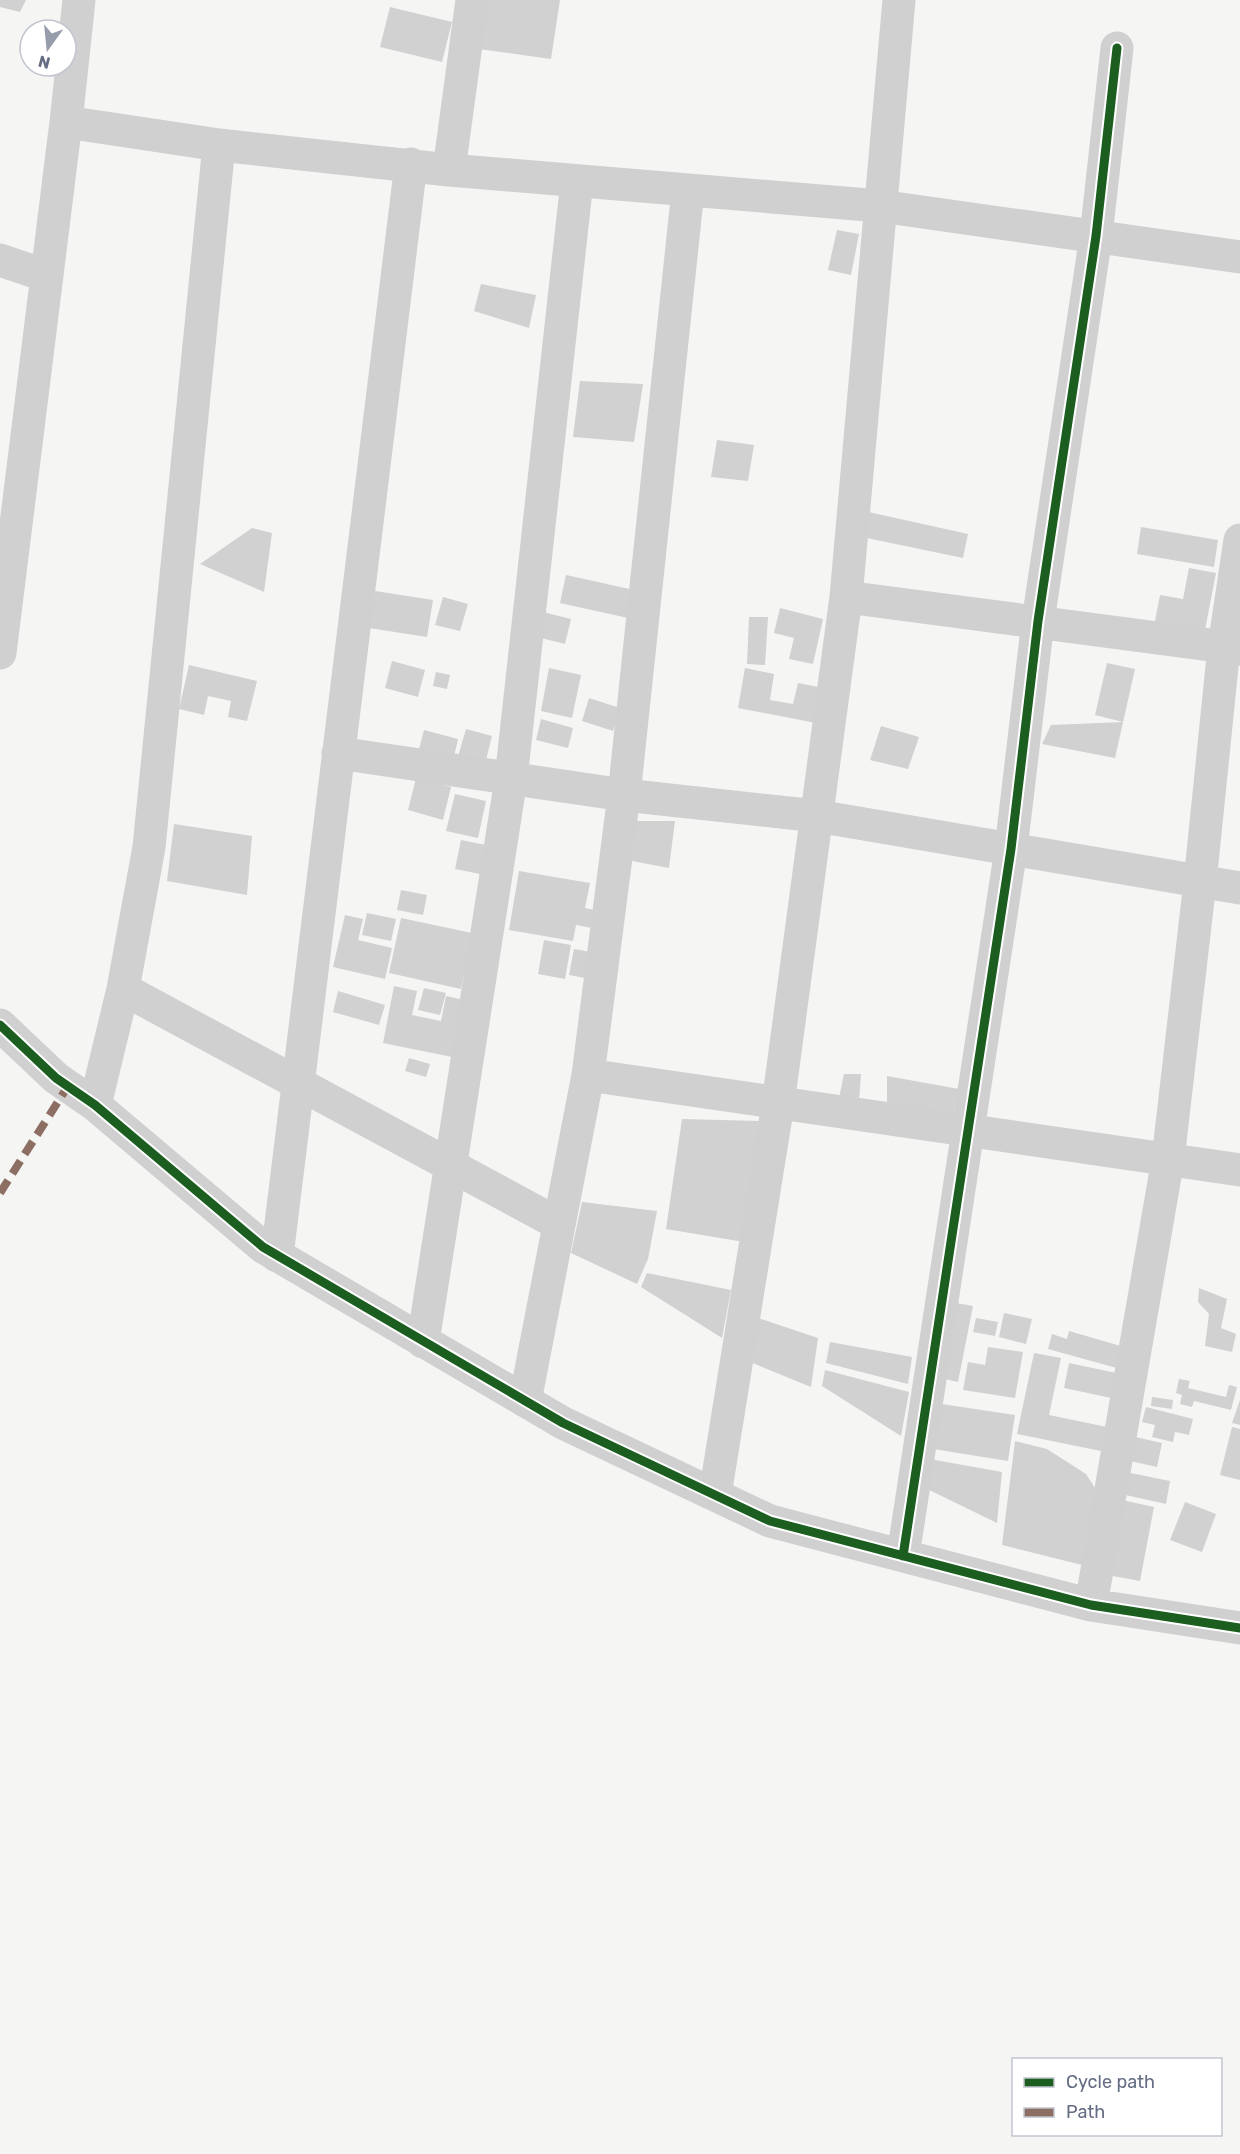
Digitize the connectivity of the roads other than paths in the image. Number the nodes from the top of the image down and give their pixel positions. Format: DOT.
graph roads {
  1 [pos="80,0"];
  2 [pos="472,0"];
  3 [pos="898,0"];
  4 [pos="1117,48"];
  5 [pos="66,122"];
  6 [pos="219,145"];
  7 [pos="411,164"];
  8 [pos="450,170"];
  9 [pos="577,181"];
  10 [pos="688,190"];
  11 [pos="880,206"];
  12 [pos="1096,236"];
  13 [pos="1240,257"];
  14 [pos="0,260"];
  15 [pos="47,276"];
  16 [pos="1240,540"];
  17 [pos="846,597"];
  18 [pos="1038,621"];
  19 [pos="1232,648"];
  20 [pos="0,653"];
  21 [pos="338,753"];
  22 [pos="511,779"];
  23 [pos="624,795"];
  24 [pos="817,816"];
  25 [pos="1011,849"];
  26 [pos="1200,882"];
  27 [pos="1240,888"];
  28 [pos="123,989"];
  29 [pos="0,1025"];
  30 [pos="588,1075"];
  31 [pos="298,1083"];
  32 [pos="778,1104"];
  33 [pos="95,1105"];
  34 [pos="967,1130"];
  35 [pos="1168,1159"];
  36 [pos="450,1164"];
  37 [pos="1240,1170"];
  38 [pos="559,1224"];
  39 [pos="277,1256"];
  40 [pos="423,1342"];
  41 [pos="525,1401"];
  42 [pos="715,1495"];
  43 [pos="903,1556"];
  44 [pos="1090,1605"];
  45 [pos="1240,1628"];
  1 -- 5 [label="street"];
  2 -- 8 [label="street"];
  3 -- 11 [label="street"];
  4 -- 12 [label="street"];
  5 -- 6 [label="street"];
  5 -- 15 [label="street"];
  6 -- 7 [label="street"];
  6 -- 28 [label="street"];
  7 -- 8 [label="street"];
  7 -- 21 [label="street"];
  8 -- 9 [label="street"];
  9 -- 10 [label="street"];
  9 -- 22 [label="street"];
  10 -- 11 [label="street"];
  10 -- 23 [label="street"];
  11 -- 12 [label="street"];
  11 -- 17 [label="street"];
  12 -- 13 [label="street"];
  12 -- 18 [label="street"];
  14 -- 15 [label="street"];
  15 -- 20 [label="street"];
  16 -- 19 [label="street"];
  17 -- 18 [label="street"];
  17 -- 24 [label="street"];
  18 -- 19 [label="street"];
  18 -- 25 [label="street"];
  19 -- 26 [label="street"];
  21 -- 22 [label="street"];
  21 -- 31 [label="street"];
  22 -- 23 [label="street"];
  22 -- 36 [label="street"];
  23 -- 24 [label="street"];
  23 -- 30 [label="street"];
  24 -- 25 [label="street"];
  24 -- 32 [label="street"];
  25 -- 26 [label="street"];
  25 -- 34 [label="street"];
  26 -- 27 [label="street"];
  26 -- 35 [label="street"];
  28 -- 31 [label="street"];
  28 -- 33 [label="street"];
  29 -- 33 [label="street"];
  30 -- 32 [label="street"];
  30 -- 38 [label="street"];
  31 -- 36 [label="street"];
  31 -- 39 [label="street"];
  32 -- 34 [label="street"];
  32 -- 42 [label="street"];
  33 -- 39 [label="street"];
  34 -- 35 [label="street"];
  34 -- 43 [label="street"];
  35 -- 37 [label="street"];
  35 -- 44 [label="street"];
  36 -- 38 [label="street"];
  36 -- 40 [label="street"];
  38 -- 41 [label="street"];
  39 -- 40 [label="street"];
  40 -- 41 [label="street"];
  41 -- 42 [label="street"];
  42 -- 43 [label="street"];
  43 -- 44 [label="street"];
  44 -- 45 [label="street"];
}
